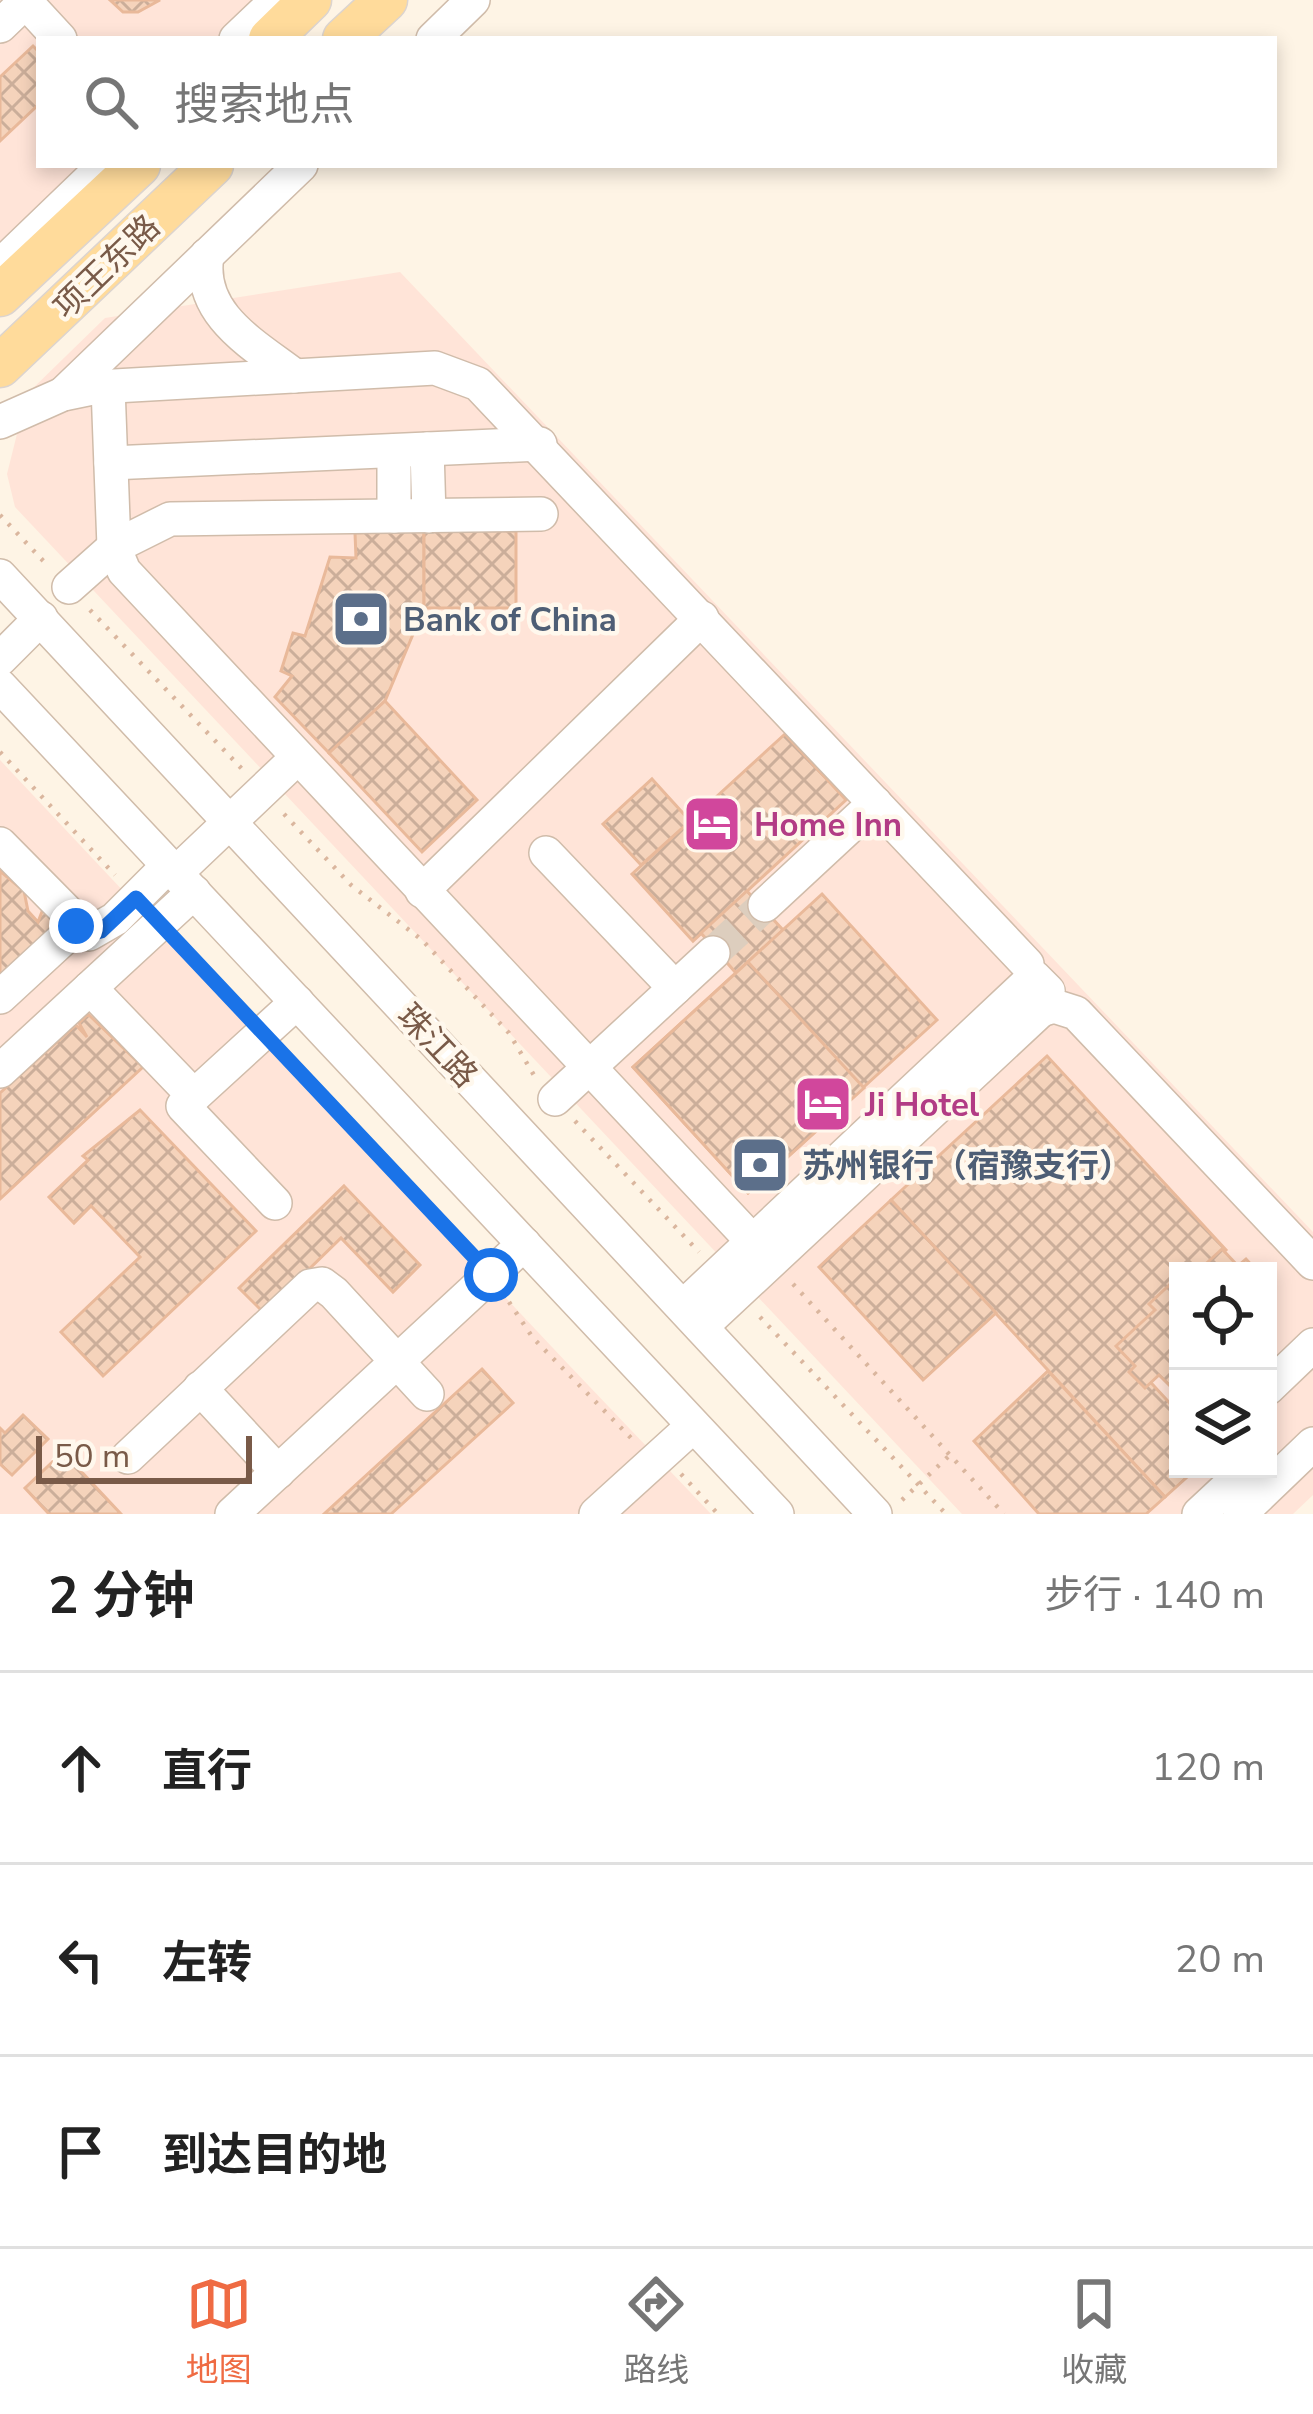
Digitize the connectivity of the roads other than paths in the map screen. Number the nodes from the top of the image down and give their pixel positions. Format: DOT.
graph roads {
  1 [pos="277,0"];
  2 [pos="310,0"];
  3 [pos="386,0"];
  4 [pos="473,0"];
  5 [pos="24,1"];
  6 [pos="0,26"];
  7 [pos="57,36"];
  8 [pos="239,36"];
  9 [pos="273,36"];
  10 [pos="347,36"];
  11 [pos="436,36"];
  12 [pos="102,168"];
  13 [pos="136,168"];
  14 [pos="298,168"];
  15 [pos="195,171"];
  16 [pos="207,255"];
  17 [pos="0,266"];
  18 [pos="0,295"];
  19 [pos="0,366"];
  20 [pos="295,376"];
  21 [pos="108,387"];
  22 [pos="63,394"];
  23 [pos="0,422"];
  24 [pos="540,444"];
  25 [pos="410,450"];
  26 [pos="111,463"];
  27 [pos="541,514"];
  28 [pos="394,516"];
  29 [pos="429,516"];
  30 [pos="115,547"];
  31 [pos="0,576"];
  32 [pos="69,587"];
  33 [pos="41,618"];
  34 [pos="702,618"];
  35 [pos="0,659"];
  36 [pos="0,686"];
  37 [pos="297,758"];
  38 [pos="875,803"];
  39 [pos="230,822"];
  40 [pos="0,844"];
  41 [pos="546,853"];
  42 [pos="180,876"];
  43 [pos="422,891"];
  44 [pos="765,905"];
  45 [pos="76,926"];
  46 [pos="713,953"];
  47 [pos="1027,964"];
  48 [pos="90,988"];
  49 [pos="675,988"];
  50 [pos="0,998"];
  51 [pos="297,1002"];
  52 [pos="1041,1010"];
  53 [pos="589,1068"];
  54 [pos="0,1071"];
  55 [pos="194,1096"];
  56 [pos="555,1099"];
  57 [pos="275,1203"];
  58 [pos="742,1230"];
  59 [pos="524,1244"];
  60 [pos="1313,1262"];
  61 [pos="728,1283"];
  62 [pos="692,1317"];
  63 [pos="1313,1345"];
  64 [pos="398,1362"];
  65 [pos="1277,1379"];
  66 [pos="200,1388"];
  67 [pos="427,1394"];
  68 [pos="693,1426"];
  69 [pos="1313,1444"];
  70 [pos="128,1457"];
  71 [pos="278,1472"];
  72 [pos="1236,1478"];
  73 [pos="1243,1478"];
  74 [pos="232,1514"];
  75 [pos="596,1514"];
  76 [pos="777,1514"];
  77 [pos="875,1514"];
  78 [pos="1198,1514"];
  79 [pos="1239,1514"];
  1 -- 8 [label="street"];
  2 -- 9 [label="main road"];
  3 -- 10 [label="main road"];
  4 -- 11 [label="street"];
  5 -- 6 [label="street"];
  5 -- 7 [label="street"];
  12 -- 17 [label="street"];
  13 -- 18 [label="main road, 项王东路"];
  14 -- 16 [label="street"];
  15 -- 19 [label="main road, 项王东路"];
  16 -- 20 [label="street"];
  16 -- 22 [label="street"];
  20 -- 21 [label="street"];
  20 -- 24 [label="street"];
  21 -- 22 [label="street"];
  21 -- 26 [label="street"];
  22 -- 23 [label="street"];
  24 -- 25 [label="street"];
  24 -- 34 [label="street"];
  25 -- 26 [label="street"];
  25 -- 28 [label="street"];
  25 -- 29 [label="street"];
  26 -- 30 [label="street"];
  27 -- 29 [label="street"];
  28 -- 29 [label="street"];
  28 -- 30 [label="street"];
  30 -- 32 [label="street"];
  30 -- 37 [label="street"];
  31 -- 33 [label="street, 珠江路"];
  33 -- 35 [label="street"];
  33 -- 39 [label="street, 珠江路"];
  34 -- 38 [label="street"];
  34 -- 43 [label="street"];
  36 -- 42 [label="street"];
  37 -- 39 [label="street"];
  37 -- 43 [label="street"];
  38 -- 44 [label="street"];
  38 -- 47 [label="street"];
  39 -- 42 [label="street"];
  39 -- 62 [label="street, 珠江路"];
  40 -- 45 [label="street"];
  41 -- 49 [label="street"];
  42 -- 45 [label="street"];
  42 -- 48 [label="street"];
  42 -- 51 [label="street"];
  43 -- 53 [label="street"];
  45 -- 50 [label="street"];
  46 -- 49 [label="street"];
  48 -- 54 [label="street"];
  48 -- 55 [label="street"];
  49 -- 53 [label="street"];
  51 -- 55 [label="street"];
  51 -- 59 [label="street"];
  52 -- 60 [label="street"];
  52 -- 61 [label="street"];
  52 -- 61 [label="street"];
  53 -- 56 [label="street"];
  53 -- 58 [label="street"];
  55 -- 57 [label="street"];
  59 -- 64 [label="street"];
  59 -- 68 [label="street"];
  61 -- 62 [label="street"];
  62 -- 77 [label="street, 珠江路"];
  63 -- 65 [label="street"];
  64 -- 66 [label="street"];
  64 -- 67 [label="street"];
  64 -- 71 [label="street"];
  66 -- 70 [label="street"];
  66 -- 71 [label="street"];
  68 -- 75 [label="street"];
  68 -- 76 [label="street"];
  69 -- 79 [label="street"];
  71 -- 74 [label="street"];
  72 -- 78 [label="street"];
  73 -- 79 [label="street"];
}
